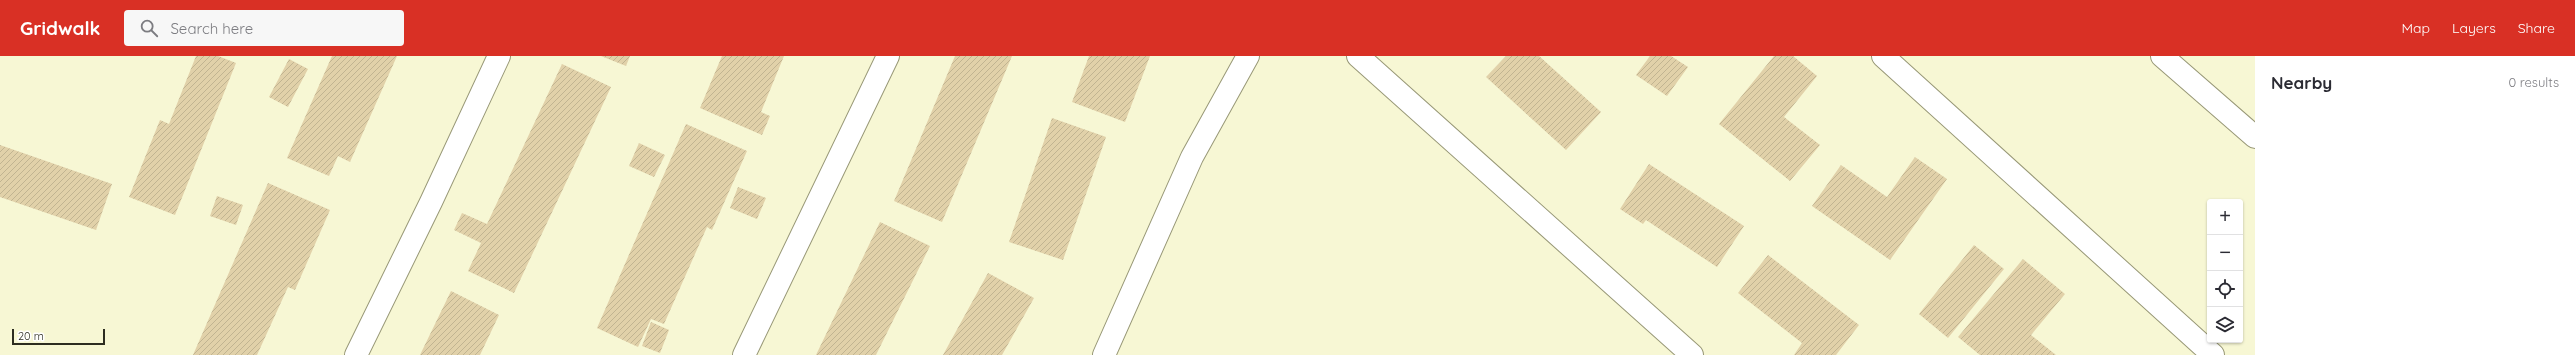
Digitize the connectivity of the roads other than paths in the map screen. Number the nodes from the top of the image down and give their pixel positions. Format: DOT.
graph roads {
  1 [pos="499,56"];
  2 [pos="888,56"];
  3 [pos="1248,56"];
  4 [pos="1358,56"];
  5 [pos="1883,56"];
  6 [pos="2162,56"];
  7 [pos="2255,137"];
  8 [pos="356,355"];
  9 [pos="744,355"];
  10 [pos="1104,355"];
  11 [pos="1692,355"];
  12 [pos="2213,355"];
  1 -- 8 [label="street"];
  2 -- 9 [label="street"];
  3 -- 10 [label="street"];
  4 -- 11 [label="street"];
  5 -- 12 [label="street"];
  6 -- 7 [label="street"];
}
